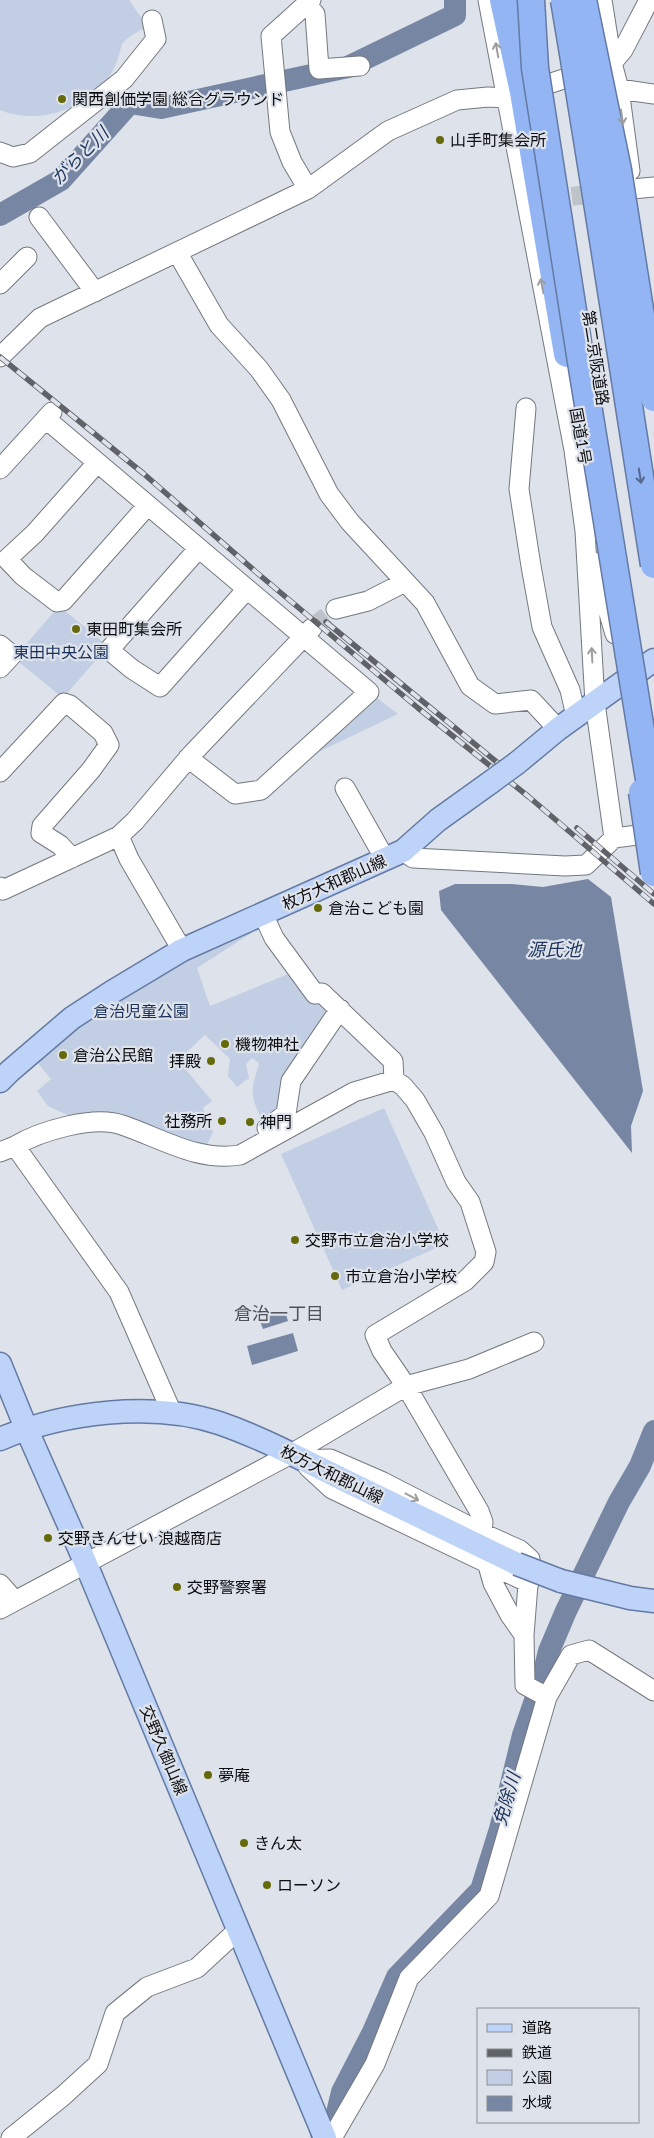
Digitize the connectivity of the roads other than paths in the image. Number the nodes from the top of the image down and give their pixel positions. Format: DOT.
graph roads {
  1 [pos="488,0"];
  2 [pos="504,0"];
  3 [pos="531,0"];
  4 [pos="536,0"];
  5 [pos="564,0"];
  6 [pos="583,0"];
  7 [pos="602,0"];
  8 [pos="649,0"];
  9 [pos="309,2"];
  10 [pos="152,20"];
  11 [pos="612,64"];
  12 [pos="360,66"];
  13 [pos="576,66"];
  14 [pos="619,89"];
  15 [pos="654,94"];
  16 [pos="514,95"];
  17 [pos="0,152"];
  18 [pos="654,187"];
  19 [pos="632,188"];
  20 [pos="308,189"];
  21 [pos="39,217"];
  22 [pos="177,252"];
  23 [pos="27,257"];
  24 [pos="0,284"];
  25 [pos="95,292"];
  26 [pos="654,320"];
  27 [pos="4,348"];
  28 [pos="654,398"];
  29 [pos="526,408"];
  30 [pos="654,458"];
  31 [pos="98,462"];
  32 [pos="0,468"];
  33 [pos="148,505"];
  34 [pos="585,531"];
  35 [pos="199,548"];
  36 [pos="654,565"];
  37 [pos="404,582"];
  38 [pos="247,589"];
  39 [pos="336,608"];
  40 [pos="308,633"];
  41 [pos="0,646"];
  42 [pos="619,647"];
  43 [pos="654,660"];
  44 [pos="0,668"];
  45 [pos="595,703"];
  46 [pos="576,716"];
  47 [pos="654,716"];
  48 [pos="558,729"];
  49 [pos="188,758"];
  50 [pos="0,772"];
  51 [pos="345,788"];
  52 [pos="654,810"];
  53 [pos="654,833"];
  54 [pos="119,836"];
  55 [pos="614,838"];
  56 [pos="394,855"];
  57 [pos="72,858"];
  58 [pos="654,873"];
  59 [pos="1,890"];
  60 [pos="263,914"];
  61 [pos="182,950"];
  62 [pos="340,1009"];
  63 [pos="394,1080"];
  64 [pos="0,1081"];
  65 [pos="8,1149"];
  66 [pos="240,1155"];
  67 [pos="534,1342"];
  68 [pos="0,1364"];
  69 [pos="406,1386"];
  70 [pos="172,1413"];
  71 [pos="26,1428"];
  72 [pos="0,1440"];
  73 [pos="296,1457"];
  74 [pos="482,1533"];
  75 [pos="487,1562"];
  76 [pos="86,1564"];
  77 [pos="530,1583"];
  78 [pos="0,1584"];
  79 [pos="654,1601"];
  80 [pos="8,1605"];
  81 [pos="524,1635"];
  82 [pos="654,1691"];
  83 [pos="547,1697"];
  84 [pos="238,1930"];
  85 [pos="326,2133"];
  86 [pos="11,2138"];
  16 -- 1 [label="street, one-way"];
  2 -- 16 [label="highway, 国道1号"];
  3 -- 52 [label="highway, bridge"];
  4 -- 47 [label="highway, 第二京阪道路"];
  5 -- 13 [label="highway, 第二京阪道路, bridge"];
  6 -- 28 [label="highway, bridge"];
  7 -- 11 [label="street"];
  8 -- 11 [label="street"];
  9 -- 12 [label="street"];
  9 -- 20 [label="street"];
  10 -- 17 [label="street"];
  11 -- 14 [label="street"];
  11 -- 16 [label="street"];
  13 -- 30 [label="highway, bridge"];
  13 -- 36 [label="highway, 第二京阪道路, one-way, bridge"];
  14 -- 15 [label="street"];
  14 -- 19 [label="street, one-way"];
  16 -- 20 [label="street"];
  34 -- 16 [label="street, one-way"];
  16 -- 42 [label="highway, 国道1号"];
  18 -- 19 [label="street"];
  19 -- 26 [label="street"];
  20 -- 22 [label="street"];
  21 -- 25 [label="street"];
  22 -- 25 [label="street"];
  22 -- 37 [label="street"];
  23 -- 24 [label="street"];
  25 -- 27 [label="street"];
  29 -- 46 [label="street"];
  31 -- 32 [label="street"];
  31 -- 33 [label="street"];
  31 -- 33 [label="street"];
  33 -- 35 [label="street"];
  34 -- 42 [label="street"];
  45 -- 34 [label="street, one-way"];
  35 -- 38 [label="street"];
  35 -- 38 [label="street"];
  37 -- 39 [label="street"];
  37 -- 48 [label="street"];
  38 -- 40 [label="street"];
  40 -- 49 [label="street"];
  40 -- 49 [label="street"];
  41 -- 44 [label="street"];
  42 -- 58 [label="highway, 国道1号, bridge"];
  43 -- 45 [label="main road, 枚方大和郡山線"];
  45 -- 46 [label="main road, 枚方大和郡山線"];
  45 -- 55 [label="street"];
  46 -- 48 [label="main road, 枚方大和郡山線"];
  48 -- 56 [label="main road, 枚方大和郡山線, bridge"];
  49 -- 54 [label="street"];
  50 -- 57 [label="street"];
  51 -- 56 [label="street"];
  53 -- 55 [label="street"];
  54 -- 57 [label="street"];
  54 -- 61 [label="street"];
  55 -- 56 [label="street"];
  56 -- 60 [label="main road, 枚方大和郡山線"];
  57 -- 59 [label="street"];
  60 -- 61 [label="main road, 枚方大和郡山線"];
  60 -- 62 [label="street"];
  61 -- 64 [label="main road, 枚方大和郡山線"];
  62 -- 63 [label="street"];
  62 -- 66 [label="street"];
  63 -- 66 [label="street"];
  63 -- 69 [label="street"];
  65 -- 66 [label="street"];
  65 -- 70 [label="street"];
  67 -- 69 [label="street"];
  68 -- 71 [label="main road, 交野久御山線"];
  69 -- 73 [label="street"];
  69 -- 74 [label="street"];
  70 -- 71 [label="main road, 枚方大和郡山線"];
  70 -- 73 [label="main road, 枚方大和郡山線"];
  71 -- 72 [label="main road, 枚方大和郡山線"];
  71 -- 76 [label="main road, 交野久御山線"];
  73 -- 74 [label="street, one-way"];
  73 -- 75 [label="street"];
  73 -- 76 [label="street"];
  73 -- 79 [label="main road, 枚方大和郡山線, bridge"];
  74 -- 77 [label="street"];
  75 -- 77 [label="street"];
  75 -- 81 [label="street"];
  76 -- 80 [label="street"];
  76 -- 84 [label="main road, 交野久御山線"];
  77 -- 81 [label="street"];
  78 -- 80 [label="street"];
  81 -- 83 [label="street"];
  82 -- 83 [label="street"];
  83 -- 85 [label="street"];
  84 -- 85 [label="main road, 交野久御山線"];
  84 -- 86 [label="street"];
}
